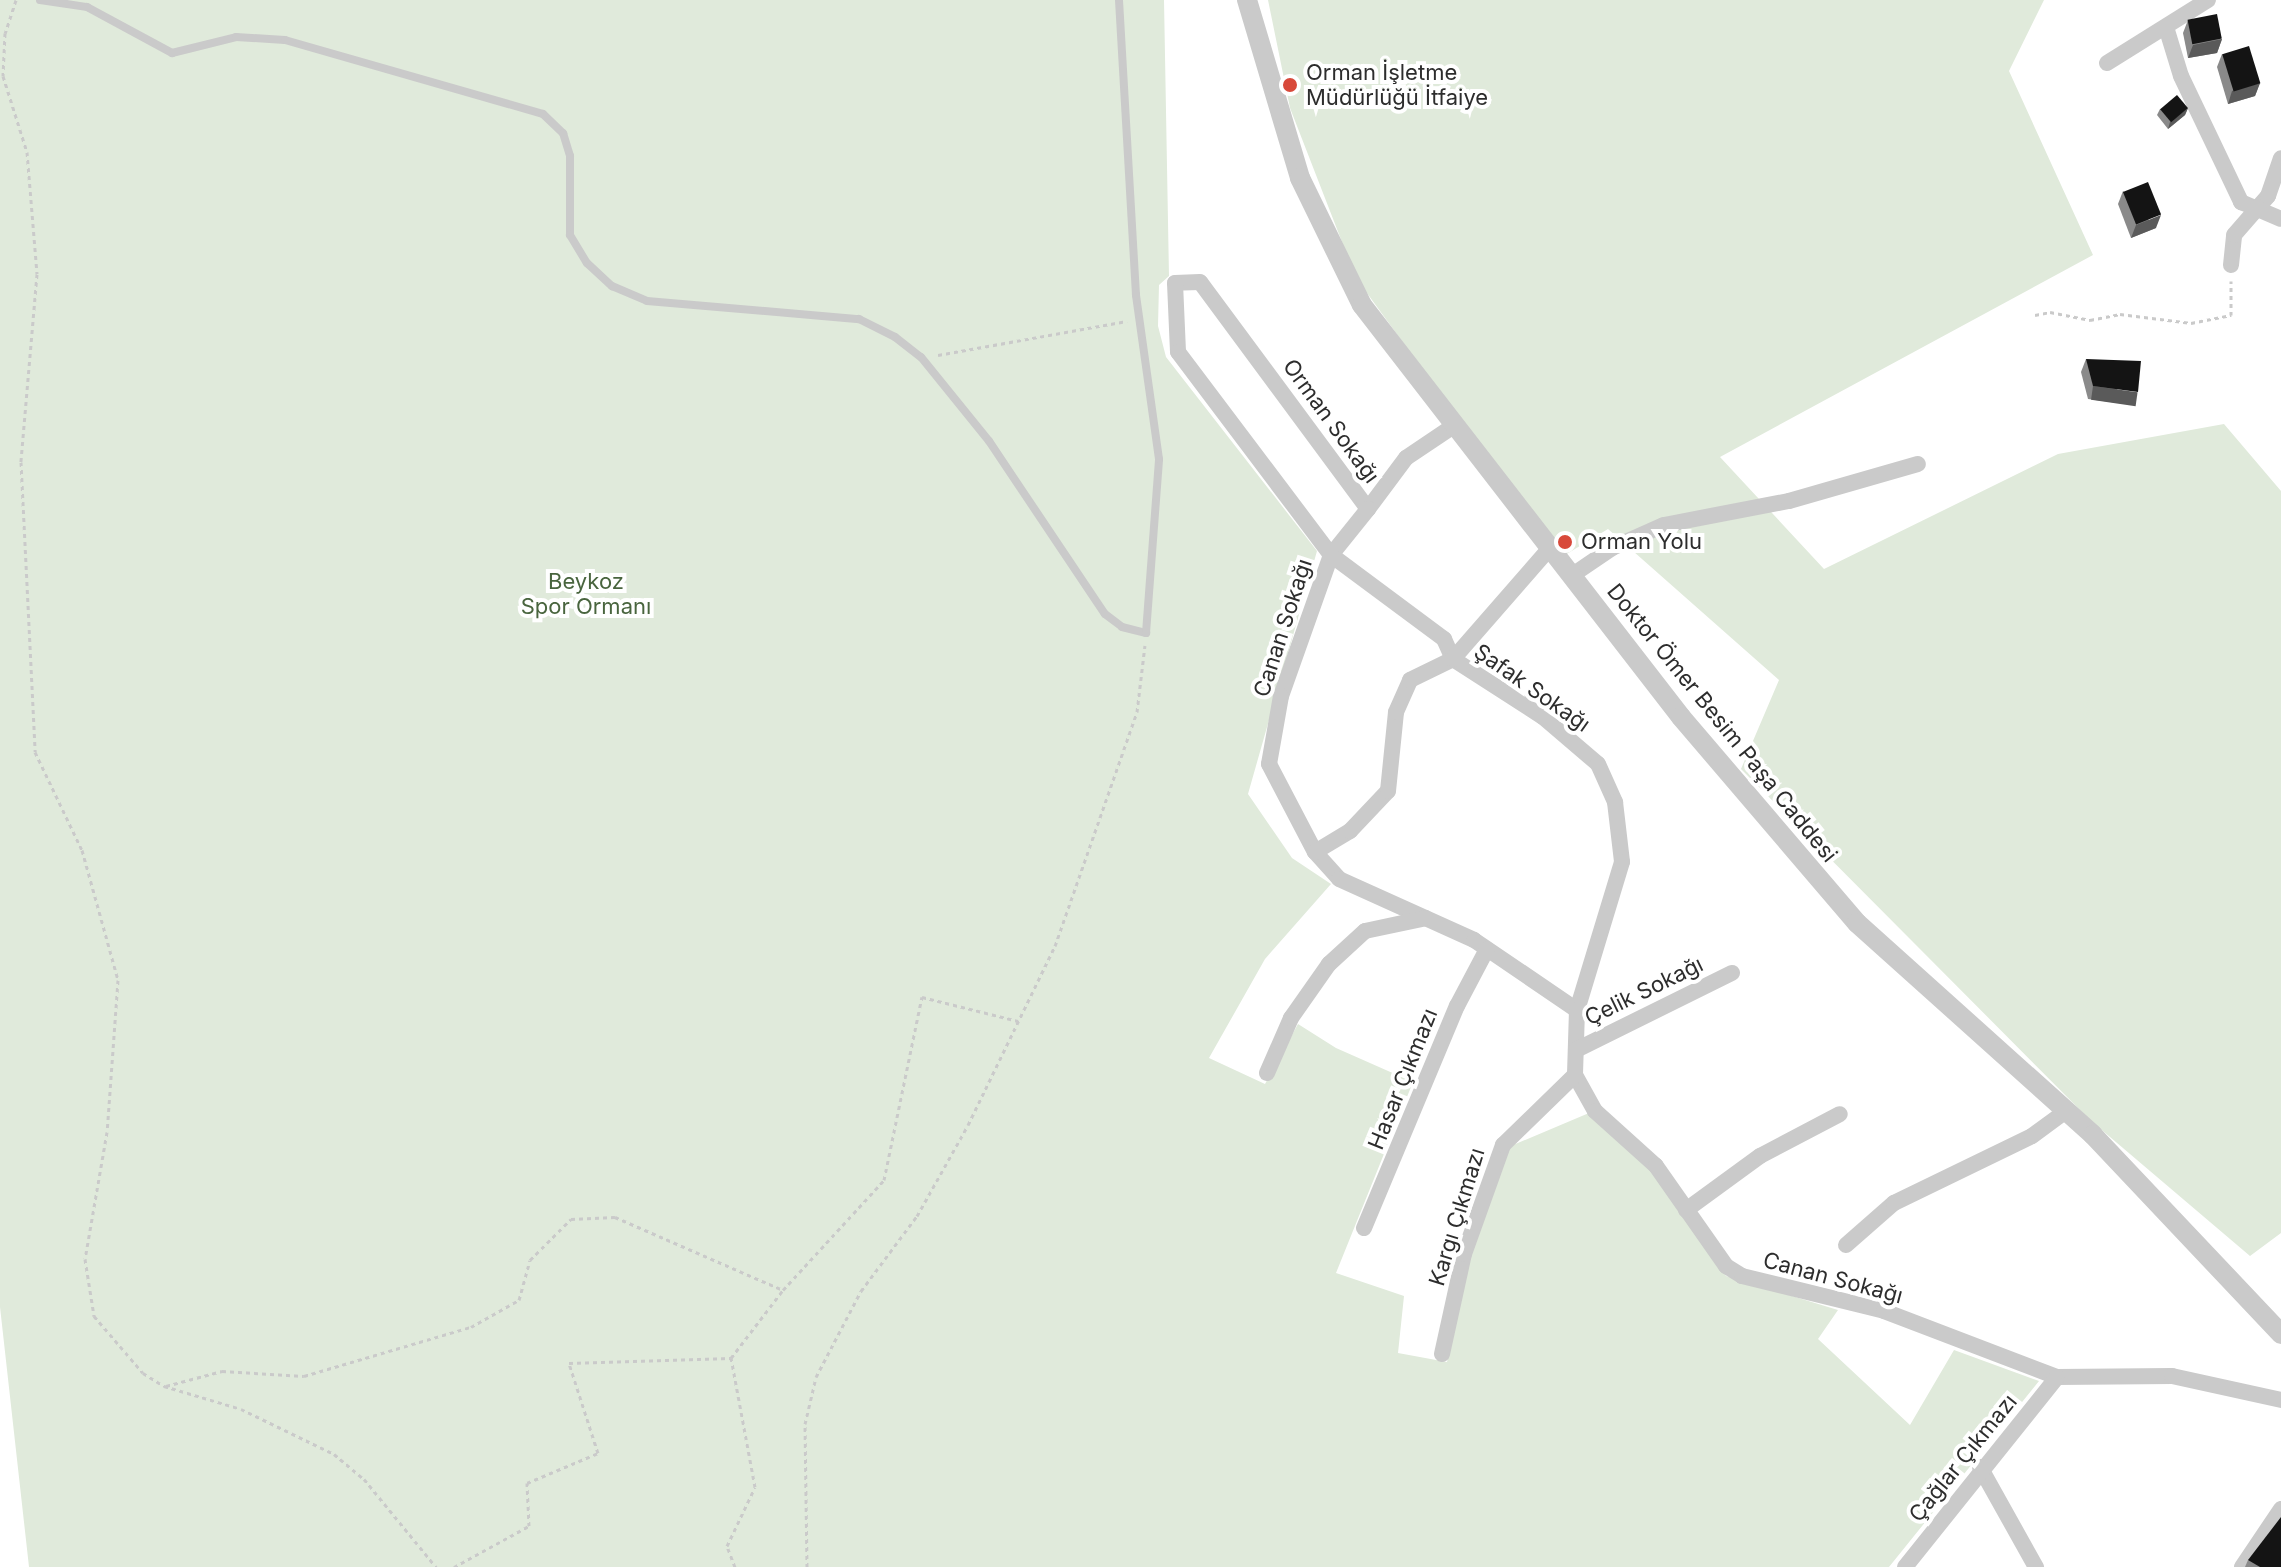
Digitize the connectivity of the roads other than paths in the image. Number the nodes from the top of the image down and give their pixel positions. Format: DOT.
graph roads {
  1 [pos="40,0"];
  2 [pos="1119,0"];
  3 [pos="1247,0"];
  4 [pos="1256,0"];
  5 [pos="2197,3"];
  6 [pos="2166,27"];
  7 [pos="1260,37"];
  8 [pos="2107,63"];
  9 [pos="2281,158"];
  10 [pos="2258,209"];
  11 [pos="2281,219"];
  12 [pos="2231,265"];
  13 [pos="1178,352"];
  14 [pos="1455,425"];
  15 [pos="1918,464"];
  16 [pos="1368,509"];
  17 [pos="1550,548"];
  18 [pos="1331,555"];
  19 [pos="1571,576"];
  20 [pos="1453,659"];
  21 [pos="1315,852"];
  22 [pos="1426,918"];
  23 [pos="1487,949"];
  24 [pos="1732,973"];
  25 [pos="1577,1010"];
  26 [pos="1576,1050"];
  27 [pos="1267,1073"];
  28 [pos="1575,1075"];
  29 [pos="2066,1111"];
  30 [pos="1840,1114"];
  31 [pos="1686,1210"];
  32 [pos="1364,1228"];
  33 [pos="1846,1245"];
  34 [pos="2281,1334"];
  35 [pos="1442,1354"];
  36 [pos="2057,1377"];
  37 [pos="2281,1400"];
  38 [pos="1980,1467"];
  39 [pos="2281,1509"];
  40 [pos="1905,1567"];
  41 [pos="2036,1567"];
  42 [pos="2242,1567"];
  1 -- 2 [label="lane"];
  3 -- 7 [label="street, Doktor Ömer Besim Paşa Caddesi"];
  4 -- 7 [label="street"];
  5 -- 6 [label="street"];
  6 -- 8 [label="street"];
  6 -- 10 [label="street"];
  7 -- 14 [label="street, Doktor Ömer Besim Paşa Caddesi"];
  9 -- 10 [label="street"];
  10 -- 11 [label="street"];
  10 -- 12 [label="street"];
  13 -- 16 [label="street, Orman Sokağı"];
  13 -- 18 [label="street, Şafak Sokağı"];
  14 -- 16 [label="street, Orman Sokağı"];
  14 -- 17 [label="street, Doktor Ömer Besim Paşa Caddesi"];
  15 -- 19 [label="street"];
  16 -- 18 [label="street, Canan Sokağı"];
  17 -- 19 [label="street, Doktor Ömer Besim Paşa Caddesi"];
  17 -- 20 [label="street"];
  18 -- 20 [label="street, Şafak Sokağı"];
  18 -- 21 [label="street, Canan Sokağı"];
  19 -- 29 [label="street, Doktor Ömer Besim Paşa Caddesi"];
  20 -- 21 [label="street"];
  20 -- 25 [label="street, Şafak Sokağı"];
  21 -- 22 [label="street, Canan Sokağı"];
  22 -- 23 [label="street, Canan Sokağı"];
  22 -- 27 [label="street"];
  23 -- 25 [label="street, Canan Sokağı"];
  23 -- 32 [label="street, Hasar Çıkmazı"];
  24 -- 26 [label="street, Çelik Sokağı"];
  25 -- 26 [label="street"];
  26 -- 28 [label="street"];
  28 -- 31 [label="street, Canan Sokağı"];
  28 -- 35 [label="street, Kargı Çıkmazı"];
  29 -- 33 [label="street"];
  29 -- 34 [label="street, Doktor Ömer Besim Paşa Caddesi"];
  30 -- 31 [label="street"];
  31 -- 36 [label="street, Canan Sokağı"];
  36 -- 37 [label="street, Canan Sokağı"];
  36 -- 38 [label="street, Çağlar Çıkmazı"];
  38 -- 40 [label="street, Çağlar Çıkmazı"];
  38 -- 41 [label="street"];
  39 -- 42 [label="street"];
}
